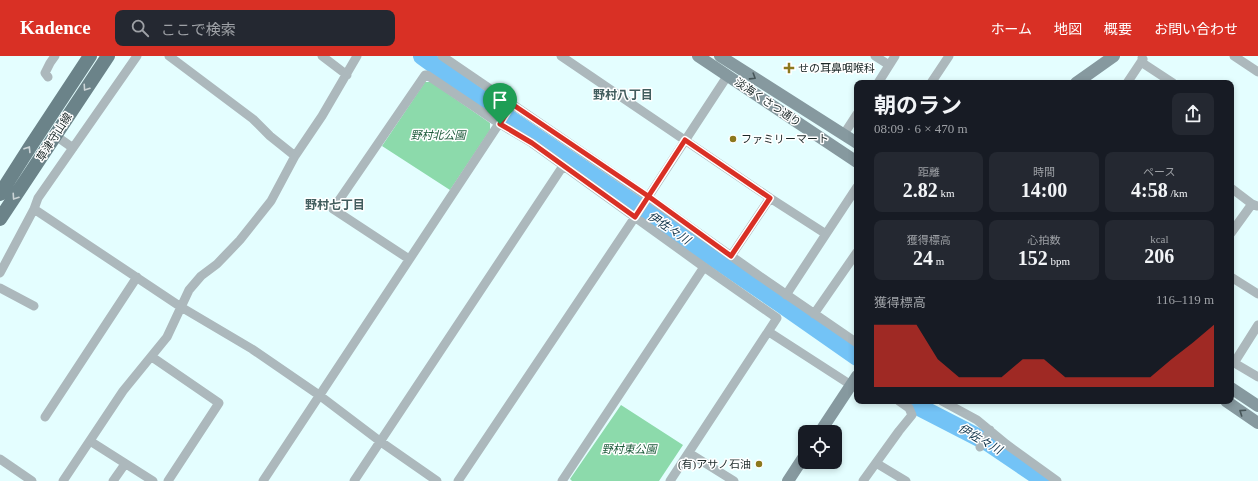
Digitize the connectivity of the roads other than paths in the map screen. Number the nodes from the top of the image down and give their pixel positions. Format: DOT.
graph roads {
  1 [pos="55,56"];
  2 [pos="90,56"];
  3 [pos="108,56"];
  4 [pos="137,56"];
  5 [pos="169,56"];
  6 [pos="322,56"];
  7 [pos="357,56"];
  8 [pos="442,56"];
  9 [pos="561,56"];
  10 [pos="698,56"];
  11 [pos="720,56"];
  12 [pos="875,56"];
  13 [pos="895,56"];
  14 [pos="949,56"];
  15 [pos="1114,56"];
  16 [pos="1234,56"];
  17 [pos="1141,59"];
  18 [pos="710,60"];
  19 [pos="890,65"];
  20 [pos="1258,72"];
  21 [pos="347,75"];
  22 [pos="728,75"];
  23 [pos="48,76"];
  24 [pos="880,80"];
  25 [pos="933,80"];
  26 [pos="1080,80"];
  27 [pos="1129,80"];
  28 [pos="1169,80"];
  29 [pos="512,104"];
  30 [pos="854,119"];
  31 [pos="500,122"];
  32 [pos="844,134"];
  33 [pos="56,136"];
  34 [pos="685,140"];
  35 [pos="854,141"];
  36 [pos="73,148"];
  37 [pos="295,156"];
  38 [pos="854,160"];
  39 [pos="563,166"];
  40 [pos="1234,190"];
  41 [pos="854,192"];
  42 [pos="0,194"];
  43 [pos="648,196"];
  44 [pos="770,198"];
  45 [pos="1255,205"];
  46 [pos="34,209"];
  47 [pos="635,217"];
  48 [pos="0,219"];
  49 [pos="1234,230"];
  50 [pos="826,234"];
  51 [pos="731,256"];
  52 [pos="854,256"];
  53 [pos="409,259"];
  54 [pos="704,267"];
  55 [pos="0,273"];
  56 [pos="137,277"];
  57 [pos="1234,279"];
  58 [pos="0,288"];
  59 [pos="1258,294"];
  60 [pos="786,295"];
  61 [pos="34,306"];
  62 [pos="181,307"];
  63 [pos="814,314"];
  64 [pos="1258,327"];
  65 [pos="769,332"];
  66 [pos="854,342"];
  67 [pos="152,357"];
  68 [pos="1234,361"];
  69 [pos="1234,363"];
  70 [pos="1258,377"];
  71 [pos="854,381"];
  72 [pos="1234,390"];
  73 [pos="319,395"];
  74 [pos="903,404"];
  75 [pos="948,404"];
  76 [pos="1231,404"];
  77 [pos="1258,406"];
  78 [pos="45,417"];
  79 [pos="1258,422"];
  80 [pos="825,425"];
  81 [pos="990,430"];
  82 [pos="90,441"];
  83 [pos="380,442"];
  84 [pos="980,447"];
  85 [pos="689,453"];
  86 [pos="0,459"];
  87 [pos="876,463"];
  88 [pos="126,464"];
  89 [pos="798,466"];
  90 [pos="32,481"];
  91 [pos="63,481"];
  92 [pos="113,481"];
  93 [pos="153,481"];
  94 [pos="168,481"];
  95 [pos="263,481"];
  96 [pos="354,481"];
  97 [pos="437,481"];
  98 [pos="458,481"];
  99 [pos="562,481"];
  100 [pos="670,481"];
  101 [pos="734,481"];
  102 [pos="788,481"];
  103 [pos="863,481"];
  104 [pos="906,481"];
  105 [pos="1057,481"];
  1 -- 23 [label="street"];
  42 -- 2 [label="main road, 草津守山線, one-way"];
  3 -- 33 [label="main road, 草津守山線, one-way"];
  4 -- 36 [label="street"];
  5 -- 37 [label="street"];
  6 -- 21 [label="street"];
  7 -- 21 [label="street"];
  8 -- 29 [label="street"];
  9 -- 34 [label="street"];
  10 -- 18 [label="street, 淡海くさつ通り"];
  11 -- 32 [label="street, 淡海くさつ通り, one-way"];
  12 -- 19 [label="street"];
  13 -- 19 [label="street"];
  14 -- 25 [label="street"];
  15 -- 26 [label="street"];
  16 -- 20 [label="street"];
  17 -- 27 [label="street"];
  17 -- 28 [label="street"];
  18 -- 22 [label="street, 淡海くさつ通り"];
  19 -- 24 [label="street"];
  21 -- 37 [label="street"];
  22 -- 34 [label="street"];
  22 -- 38 [label="street, 淡海くさつ通り"];
  29 -- 31 [label="street"];
  29 -- 43 [label="street"];
  30 -- 32 [label="street"];
  31 -- 39 [label="street"];
  31 -- 53 [label="street"];
  31 -- 53 [label="street"];
  32 -- 35 [label="street, 淡海くさつ通り"];
  33 -- 36 [label="street"];
  33 -- 48 [label="main road, 草津守山線, one-way"];
  34 -- 43 [label="street"];
  34 -- 44 [label="street"];
  36 -- 46 [label="street"];
  37 -- 62 [label="street"];
  39 -- 47 [label="street"];
  39 -- 83 [label="street"];
  40 -- 45 [label="street"];
  41 -- 50 [label="street"];
  43 -- 47 [label="street"];
  43 -- 51 [label="street"];
  44 -- 50 [label="street"];
  44 -- 51 [label="street"];
  45 -- 49 [label="street"];
  46 -- 55 [label="street"];
  46 -- 56 [label="street"];
  47 -- 54 [label="street"];
  47 -- 98 [label="street"];
  50 -- 60 [label="street"];
  51 -- 60 [label="street"];
  52 -- 63 [label="street"];
  53 -- 73 [label="street"];
  54 -- 65 [label="street"];
  54 -- 99 [label="street"];
  56 -- 62 [label="street"];
  56 -- 78 [label="street"];
  57 -- 59 [label="street"];
  58 -- 61 [label="street"];
  60 -- 63 [label="street"];
  62 -- 67 [label="street"];
  62 -- 73 [label="street"];
  63 -- 66 [label="street"];
  64 -- 68 [label="street"];
  65 -- 71 [label="street"];
  65 -- 85 [label="street"];
  67 -- 82 [label="street"];
  67 -- 94 [label="street"];
  69 -- 70 [label="street"];
  71 -- 80 [label="street"];
  72 -- 77 [label="street"];
  73 -- 83 [label="street"];
  73 -- 95 [label="street"];
  74 -- 87 [label="street"];
  75 -- 81 [label="street"];
  79 -- 76 [label="street, one-way"];
  81 -- 84 [label="street"];
  81 -- 105 [label="street"];
  82 -- 88 [label="street"];
  82 -- 91 [label="street"];
  83 -- 96 [label="street"];
  83 -- 97 [label="street"];
  85 -- 100 [label="street"];
  85 -- 101 [label="street"];
  86 -- 90 [label="street"];
  87 -- 103 [label="street"];
  87 -- 104 [label="street"];
  88 -- 92 [label="street"];
  88 -- 93 [label="street"];
  89 -- 102 [label="street"];
}
